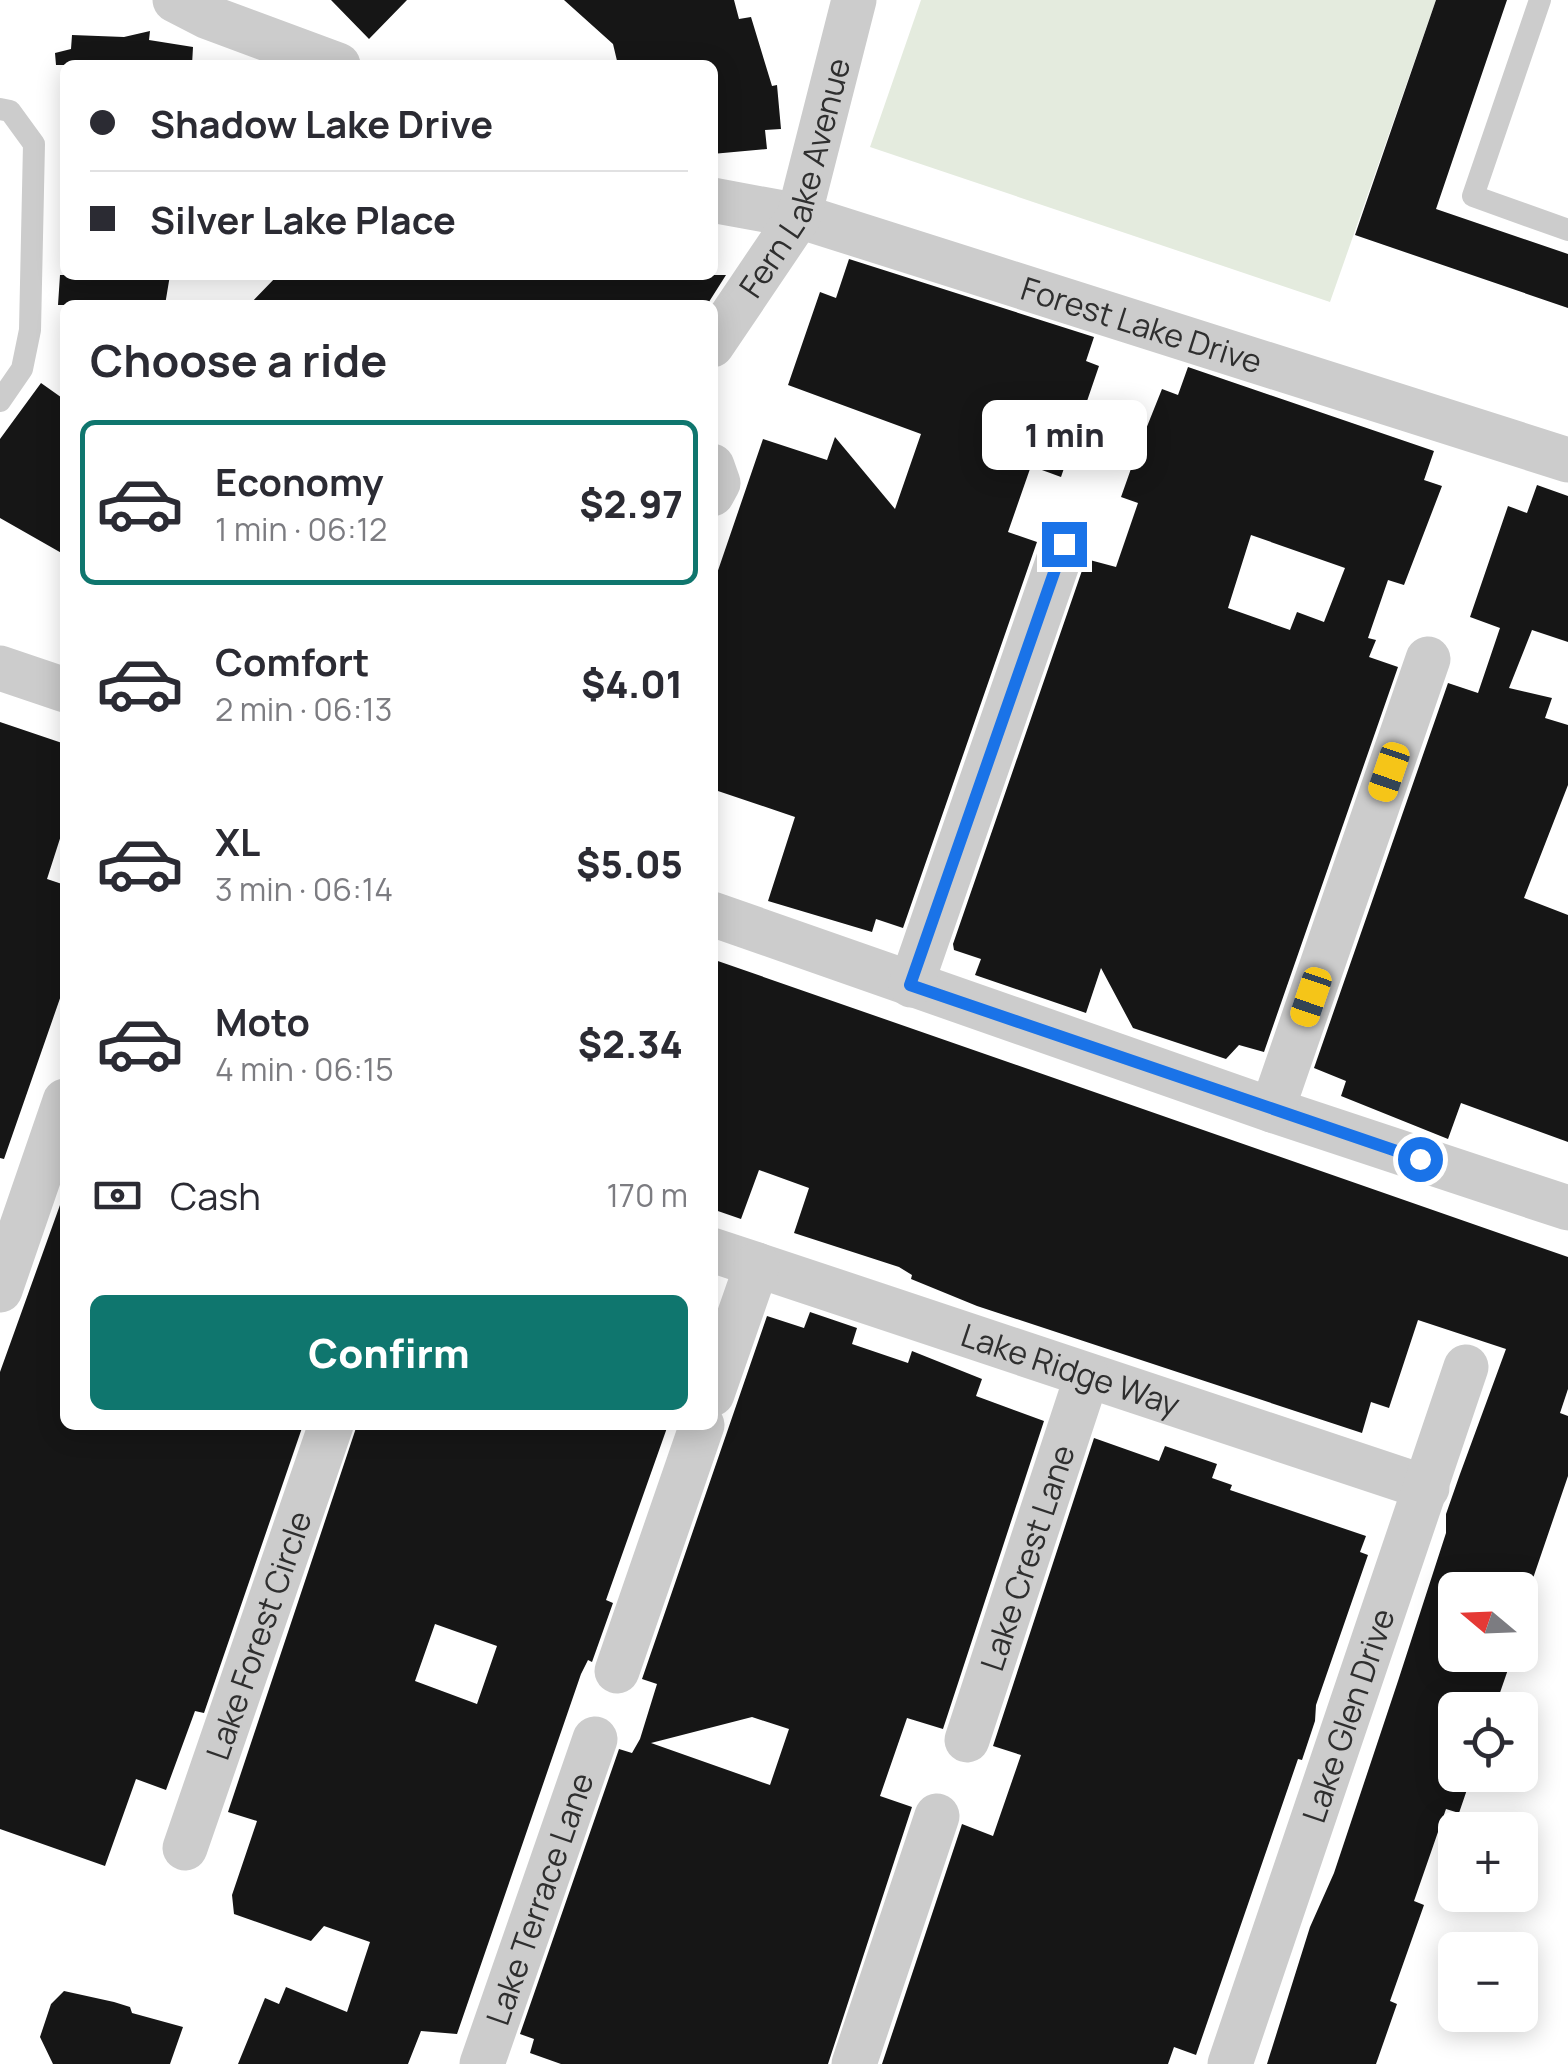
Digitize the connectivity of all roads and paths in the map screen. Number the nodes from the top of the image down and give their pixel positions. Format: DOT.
graph roads {
  1 [pos="175,0"];
  2 [pos="854,0"];
  3 [pos="1540,0"];
  4 [pos="324,60"];
  5 [pos="0,109"];
  6 [pos="718,201"];
  7 [pos="799,216"];
  8 [pos="1568,230"];
  9 [pos="718,336"];
  10 [pos="0,401"];
  11 [pos="1568,460"];
  12 [pos="1064,544"];
  13 [pos="1428,658"];
  14 [pos="0,668"];
  15 [pos="60,688"];
  16 [pos="718,916"];
  17 [pos="910,985"];
  18 [pos="1272,1110"];
  19 [pos="60,1116"];
  20 [pos="1568,1208"];
  21 [pos="718,1252"];
  22 [pos="756,1265"];
  23 [pos="0,1290"];
  24 [pos="1466,1367"];
  25 [pos="718,1376"];
  26 [pos="1088,1376"];
  27 [pos="329,1430"];
  28 [pos="700,1430"];
  29 [pos="1426,1488"];
  30 [pos="617,1671"];
  31 [pos="595,1739"];
  32 [pos="967,1740"];
  33 [pos="937,1816"];
  34 [pos="185,1848"];
  35 [pos="489,2062"];
  36 [pos="854,2064"];
  37 [pos="1230,2064"];
  1 -- 4 [label="street"];
  2 -- 7 [label="street, Fern Lake Avenue"];
  3 -- 8 [label="lane"];
  5 -- 10 [label="lane"];
  6 -- 7 [label="street, Forest Lake Drive"];
  7 -- 9 [label="street, Fern Lake Avenue"];
  7 -- 11 [label="street, Forest Lake Drive"];
  12 -- 17 [label="street"];
  13 -- 18 [label="street"];
  14 -- 15 [label="street"];
  16 -- 17 [label="street"];
  17 -- 18 [label="street"];
  18 -- 20 [label="street"];
  19 -- 23 [label="street"];
  21 -- 22 [label="street, Lake Ridge Way"];
  22 -- 25 [label="street"];
  22 -- 26 [label="street, Lake Ridge Way"];
  24 -- 29 [label="street, Lake Glen Drive"];
  26 -- 29 [label="street, Lake Ridge Way"];
  26 -- 32 [label="street, Lake Crest Lane"];
  27 -- 34 [label="street, Lake Forest Circle"];
  28 -- 30 [label="street"];
  29 -- 37 [label="street, Lake Glen Drive"];
  31 -- 35 [label="street, Lake Terrace Lane"];
  33 -- 36 [label="street"];
}
